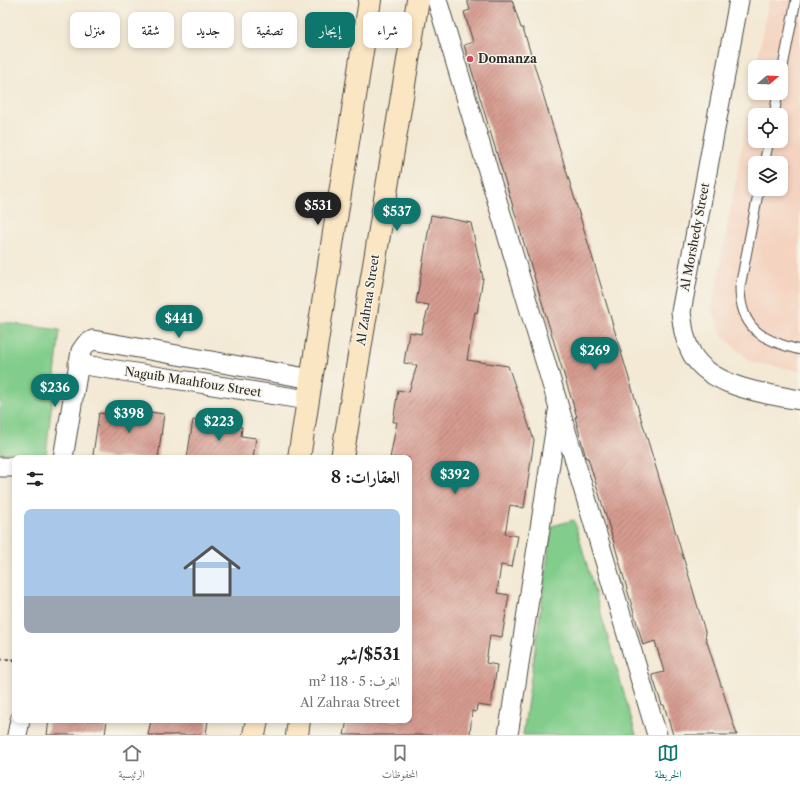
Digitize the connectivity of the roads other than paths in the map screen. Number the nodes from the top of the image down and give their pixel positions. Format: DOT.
graph roads {
  1 [pos="370,0"];
  2 [pos="418,0"];
  3 [pos="437,0"];
  4 [pos="739,0"];
  5 [pos="796,0"];
  6 [pos="784,60"];
  7 [pos="758,196"];
  8 [pos="800,350"];
  9 [pos="78,364"];
  10 [pos="312,379"];
  11 [pos="308,400"];
  12 [pos="800,400"];
  13 [pos="559,407"];
  14 [pos="63,455"];
  15 [pos="299,455"];
  16 [pos="342,455"];
  17 [pos="0,466"];
  18 [pos="12,467"];
  19 [pos="19,723"];
  20 [pos="256,723"];
  21 [pos="299,723"];
  22 [pos="17,735"];
  23 [pos="254,735"];
  24 [pos="297,735"];
  25 [pos="508,735"];
  26 [pos="657,735"];
  1 -- 10 [label="main road"];
  2 -- 16 [label="main road, Al Zahraa Street"];
  3 -- 13 [label="street"];
  4 -- 12 [label="street, Al Morshedy Street"];
  5 -- 6 [label="lane"];
  7 -- 8 [label="lane"];
  9 -- 10 [label="street, Naguib Maahfouz Street"];
  9 -- 11 [label="street, Naguib Maahfouz Street"];
  9 -- 14 [label="street, Naguib Maahfouz Street"];
  10 -- 11 [label="main road"];
  11 -- 15 [label="main road"];
  13 -- 25 [label="street"];
  13 -- 26 [label="street"];
  17 -- 18 [label="street"];
  19 -- 22 [label="street"];
  20 -- 23 [label="main road"];
  21 -- 24 [label="main road"];
}
